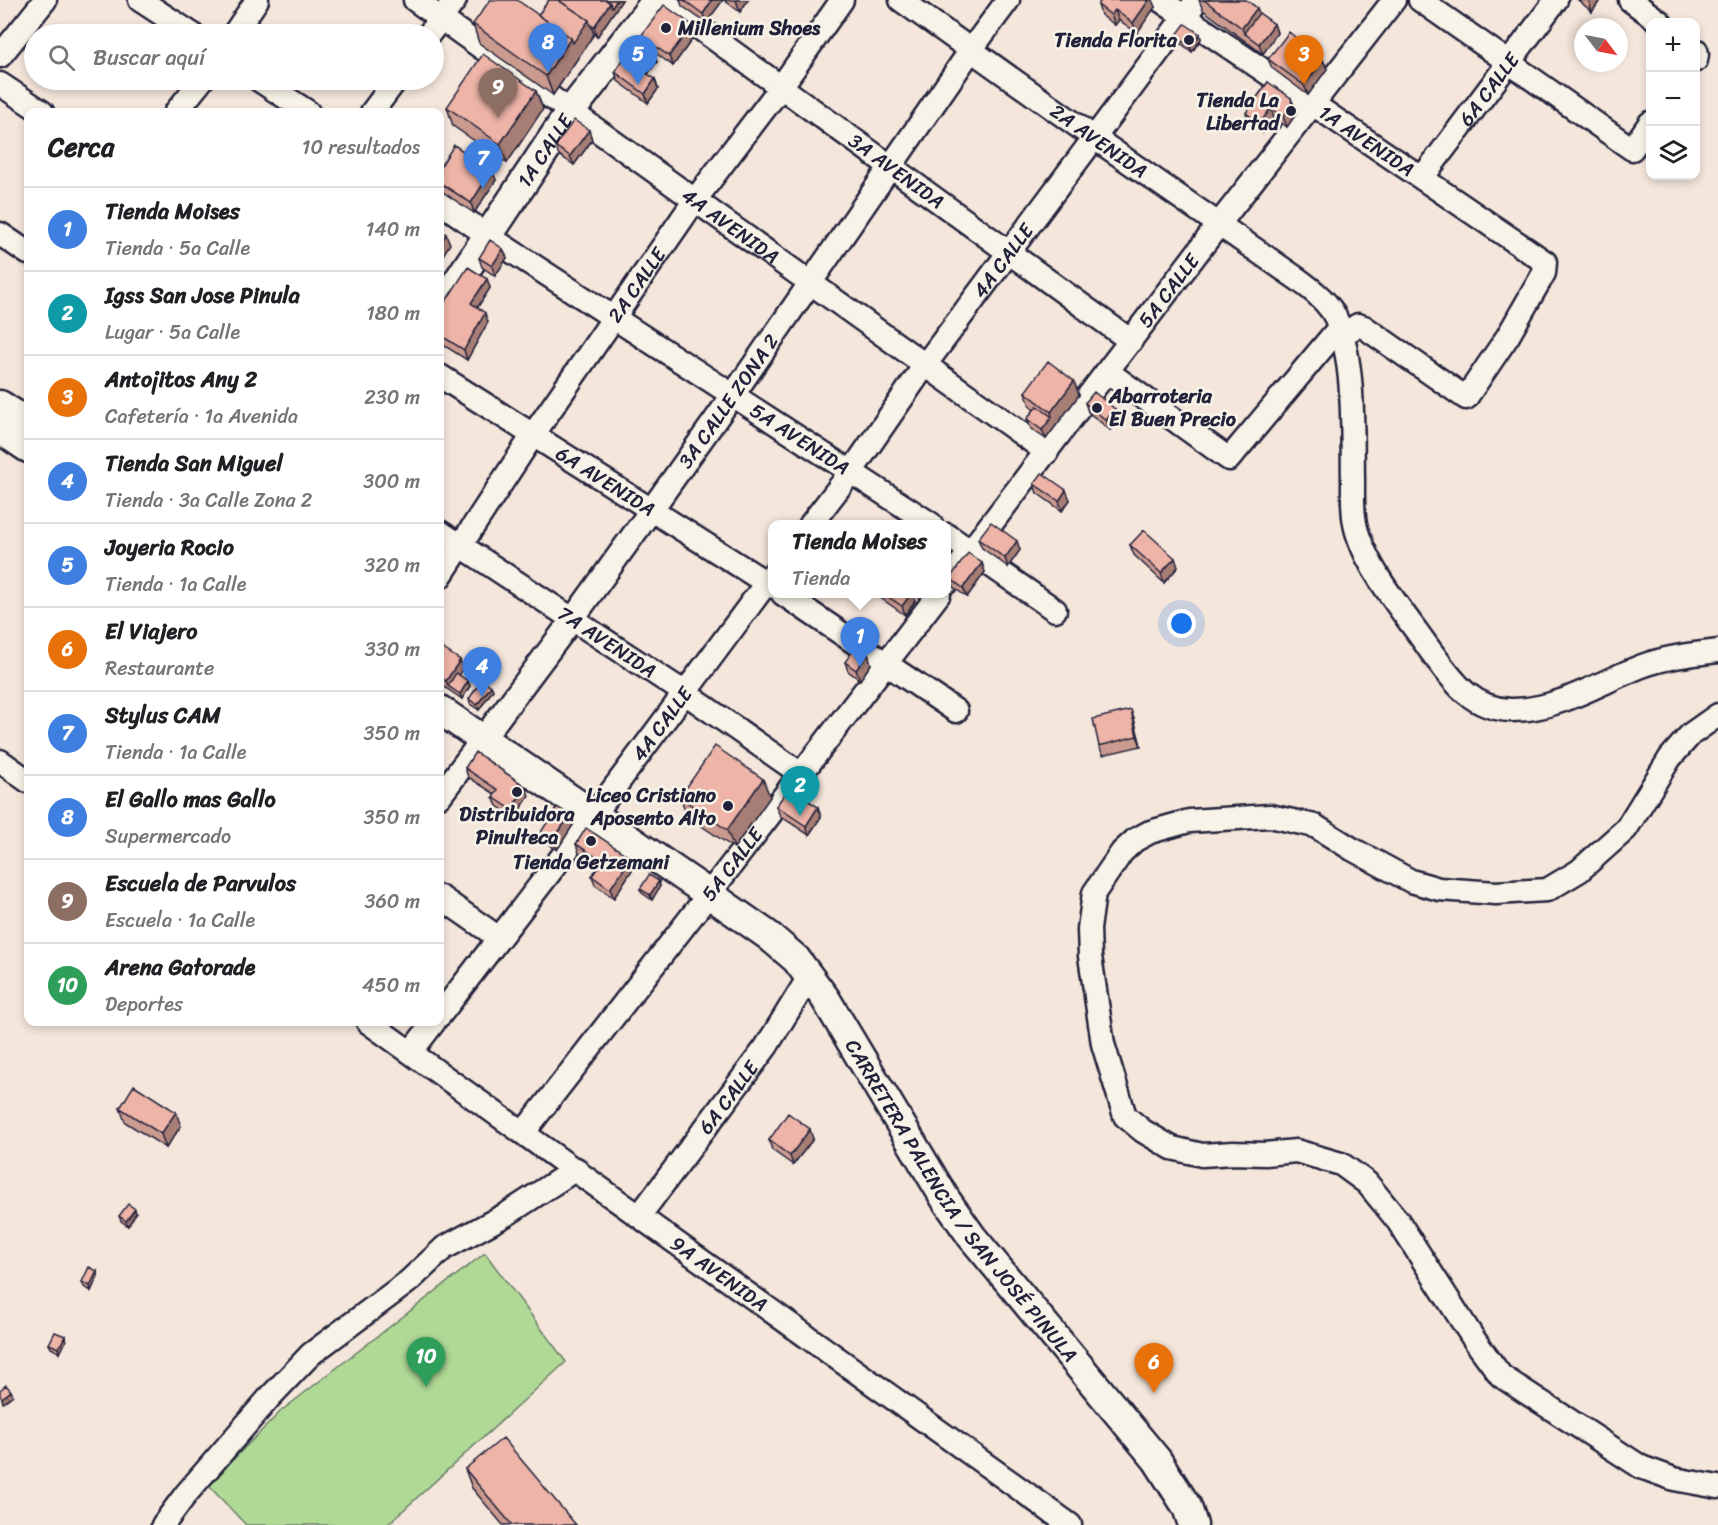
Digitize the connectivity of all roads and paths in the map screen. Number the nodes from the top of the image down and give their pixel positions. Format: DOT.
graph roads {
  1 [pos="45,0"];
  2 [pos="140,0"];
  3 [pos="256,0"];
  4 [pos="415,0"];
  5 [pos="455,0"];
  6 [pos="643,0"];
  7 [pos="659,0"];
  8 [pos="842,0"];
  9 [pos="901,0"];
  10 [pos="1008,0"];
  11 [pos="1160,0"];
  12 [pos="1394,0"];
  13 [pos="1420,0"];
  14 [pos="1556,0"];
  15 [pos="1630,0"];
  16 [pos="1190,8"];
  17 [pos="1655,18"];
  18 [pos="26,24"];
  19 [pos="177,24"];
  20 [pos="240,24"];
  21 [pos="433,24"];
  22 [pos="437,24"];
  23 [pos="24,26"];
  24 [pos="444,32"];
  25 [pos="971,50"];
  26 [pos="0,56"];
  27 [pos="1509,62"];
  28 [pos="0,84"];
  29 [pos="781,87"];
  30 [pos="194,90"];
  31 [pos="274,90"];
  32 [pos="388,90"];
  33 [pos="1313,104"];
  34 [pos="36,108"];
  35 [pos="180,108"];
  36 [pos="302,108"];
  37 [pos="375,108"];
  38 [pos="567,109"];
  39 [pos="1648,126"];
  40 [pos="1095,139"];
  41 [pos="891,166"];
  42 [pos="1422,178"];
  43 [pos="695,200"];
  44 [pos="444,205"];
  45 [pos="1220,224"];
  46 [pos="482,232"];
  47 [pos="0,234"];
  48 [pos="24,251"];
  49 [pos="1009,253"];
  50 [pos="444,279"];
  51 [pos="809,282"];
  52 [pos="444,301"];
  53 [pos="613,317"];
  54 [pos="1340,332"];
  55 [pos="1131,341"];
  56 [pos="926,365"];
  57 [pos="1108,372"];
  58 [pos="444,379"];
  59 [pos="733,395"];
  60 [pos="0,405"];
  61 [pos="24,420"];
  62 [pos="0,429"];
  63 [pos="533,435"];
  64 [pos="24,445"];
  65 [pos="1047,452"];
  66 [pos="851,472"];
  67 [pos="652,509"];
  68 [pos="815,520"];
  69 [pos="923,520"];
  70 [pos="444,535"];
  71 [pos="951,538"];
  72 [pos="461,546"];
  73 [pos="971,551"];
  74 [pos="444,571"];
  75 [pos="951,577"];
  76 [pos="768,580"];
  77 [pos="768,591"];
  78 [pos="794,598"];
  79 [pos="936,598"];
  80 [pos="1055,610"];
  81 [pos="572,620"];
  82 [pos="1718,651"];
  83 [pos="886,662"];
  84 [pos="685,693"];
  85 [pos="956,711"];
  86 [pos="444,713"];
  87 [pos="1718,715"];
  88 [pos="481,738"];
  89 [pos="0,761"];
  90 [pos="801,774"];
  91 [pos="24,778"];
  92 [pos="444,790"];
  93 [pos="594,815"];
  94 [pos="709,894"];
  95 [pos="444,900"];
  96 [pos="499,938"];
  97 [pos="809,977"];
  98 [pos="444,1010"];
  99 [pos="374,1026"];
  100 [pos="431,1026"];
  101 [pos="411,1052"];
  102 [pos="524,1132"];
  103 [pos="576,1169"];
  104 [pos="640,1215"];
  105 [pos="1718,1487"];
  106 [pos="163,1525"];
  107 [pos="1070,1525"];
  108 [pos="1193,1525"];
  1 -- 18 [label="street"];
  2 -- 19 [label="street"];
  3 -- 20 [label="street"];
  4 -- 21 [label="street, 4A AVENIDA"];
  5 -- 22 [label="street"];
  6 -- 38 [label="main road, 1A CALLE"];
  7 -- 29 [label="street, 3A AVENIDA"];
  7 -- 38 [label="main road, 1A CALLE"];
  8 -- 29 [label="street, 2A CALLE"];
  9 -- 25 [label="street, 2A AVENIDA"];
  10 -- 25 [label="street, 3A CALLE ZONA 2"];
  11 -- 16 [label="street, 1A AVENIDA"];
  12 -- 33 [label="street, 5A CALLE"];
  13 -- 27 [label="street"];
  14 -- 27 [label="street, 6A CALLE"];
  15 -- 17 [label="street"];
  16 -- 33 [label="street, 1A AVENIDA"];
  16 -- 40 [label="street, 4A CALLE"];
  23 -- 26 [label="street"];
  24 -- 38 [label="street, 4A AVENIDA"];
  25 -- 40 [label="street, 2A AVENIDA"];
  25 -- 41 [label="street, 3A CALLE ZONA 2"];
  27 -- 39 [label="street"];
  27 -- 42 [label="street, 6A CALLE"];
  28 -- 34 [label="street"];
  29 -- 41 [label="street, 3A AVENIDA"];
  29 -- 43 [label="street, 2A CALLE"];
  30 -- 35 [label="street"];
  31 -- 36 [label="street"];
  32 -- 37 [label="street"];
  33 -- 42 [label="street, 1A AVENIDA"];
  33 -- 45 [label="street, 5A CALLE"];
  38 -- 43 [label="street, 4A AVENIDA"];
  38 -- 46 [label="main road, 1A CALLE"];
  40 -- 45 [label="street, 2A AVENIDA"];
  40 -- 49 [label="street, 4A CALLE"];
  41 -- 49 [label="street, 3A AVENIDA"];
  41 -- 51 [label="street, 3A CALLE ZONA 2"];
  42 -- 54 [label="street, 1A AVENIDA"];
  43 -- 51 [label="street, 4A AVENIDA"];
  43 -- 53 [label="street, 2A CALLE"];
  44 -- 46 [label="street, 5A AVENIDA"];
  45 -- 54 [label="street, 2A AVENIDA"];
  45 -- 55 [label="street, 5A CALLE"];
  46 -- 50 [label="main road, 1A CALLE"];
  46 -- 52 [label="main road, 1A CALLE"];
  46 -- 53 [label="street, 5A AVENIDA"];
  47 -- 48 [label="street"];
  49 -- 55 [label="street, 3A AVENIDA"];
  49 -- 56 [label="street, 4A CALLE"];
  51 -- 56 [label="street, 4A AVENIDA"];
  51 -- 59 [label="street, 3A CALLE ZONA 2"];
  53 -- 59 [label="street, 5A AVENIDA"];
  53 -- 63 [label="street, 2A CALLE"];
  54 -- 57 [label="street"];
  54 -- 82 [label="street, 2A AVENIDA"];
  55 -- 57 [label="street, 5A CALLE"];
  56 -- 65 [label="street, 4A AVENIDA"];
  56 -- 66 [label="street, 4A CALLE"];
  57 -- 65 [label="street, 5A CALLE"];
  58 -- 63 [label="street, 6A AVENIDA"];
  59 -- 66 [label="street, 5A AVENIDA"];
  59 -- 67 [label="street, 3A CALLE ZONA 2"];
  60 -- 61 [label="main road"];
  62 -- 64 [label="main road"];
  63 -- 67 [label="street, 6A AVENIDA"];
  63 -- 72 [label="street, 2A CALLE"];
  65 -- 73 [label="street, 5A CALLE"];
  66 -- 68 [label="street, 4A CALLE"];
  66 -- 69 [label="street, 5A AVENIDA"];
  67 -- 76 [label="street, 6A AVENIDA"];
  67 -- 81 [label="street, 3A CALLE ZONA 2"];
  70 -- 72 [label="street, 7A AVENIDA"];
  71 -- 73 [label="street"];
  72 -- 74 [label="street, 2A CALLE"];
  72 -- 81 [label="street, 7A AVENIDA"];
  73 -- 75 [label="street, 5A CALLE"];
  73 -- 80 [label="street"];
  77 -- 84 [label="street, 4A CALLE"];
  78 -- 83 [label="street, 6A AVENIDA"];
  79 -- 83 [label="street, 5A CALLE"];
  81 -- 84 [label="street, 7A AVENIDA"];
  81 -- 88 [label="street, 3A CALLE ZONA 2"];
  83 -- 85 [label="street, 6A AVENIDA"];
  83 -- 90 [label="street, 5A CALLE"];
  84 -- 90 [label="street, 7A AVENIDA"];
  84 -- 93 [label="street, 4A CALLE"];
  86 -- 88 [label="main road, CARRETERA PALENCIA / SAN JOSÉ PINULA"];
  87 -- 105 [label="street"];
  88 -- 92 [label="street, 3A CALLE ZONA 2"];
  88 -- 93 [label="main road, CARRETERA PALENCIA / SAN JOSÉ PINULA"];
  89 -- 91 [label="street"];
  90 -- 94 [label="street, 5A CALLE"];
  93 -- 94 [label="main road, CARRETERA PALENCIA / SAN JOSÉ PINULA"];
  93 -- 96 [label="street, 4A CALLE"];
  94 -- 97 [label="main road, CARRETERA PALENCIA / SAN JOSÉ PINULA"];
  94 -- 102 [label="street, 5A CALLE"];
  95 -- 96 [label="street"];
  96 -- 98 [label="street, 4A CALLE"];
  97 -- 104 [label="street, 6A CALLE"];
  97 -- 108 [label="main road, CARRETERA PALENCIA / SAN JOSÉ PINULA"];
  99 -- 101 [label="street, 9A AVENIDA"];
  100 -- 101 [label="street"];
  101 -- 102 [label="street, 9A AVENIDA"];
  102 -- 103 [label="street, 9A AVENIDA"];
  103 -- 104 [label="street, 9A AVENIDA"];
  103 -- 106 [label="street"];
  104 -- 107 [label="street, 9A AVENIDA"];
}
